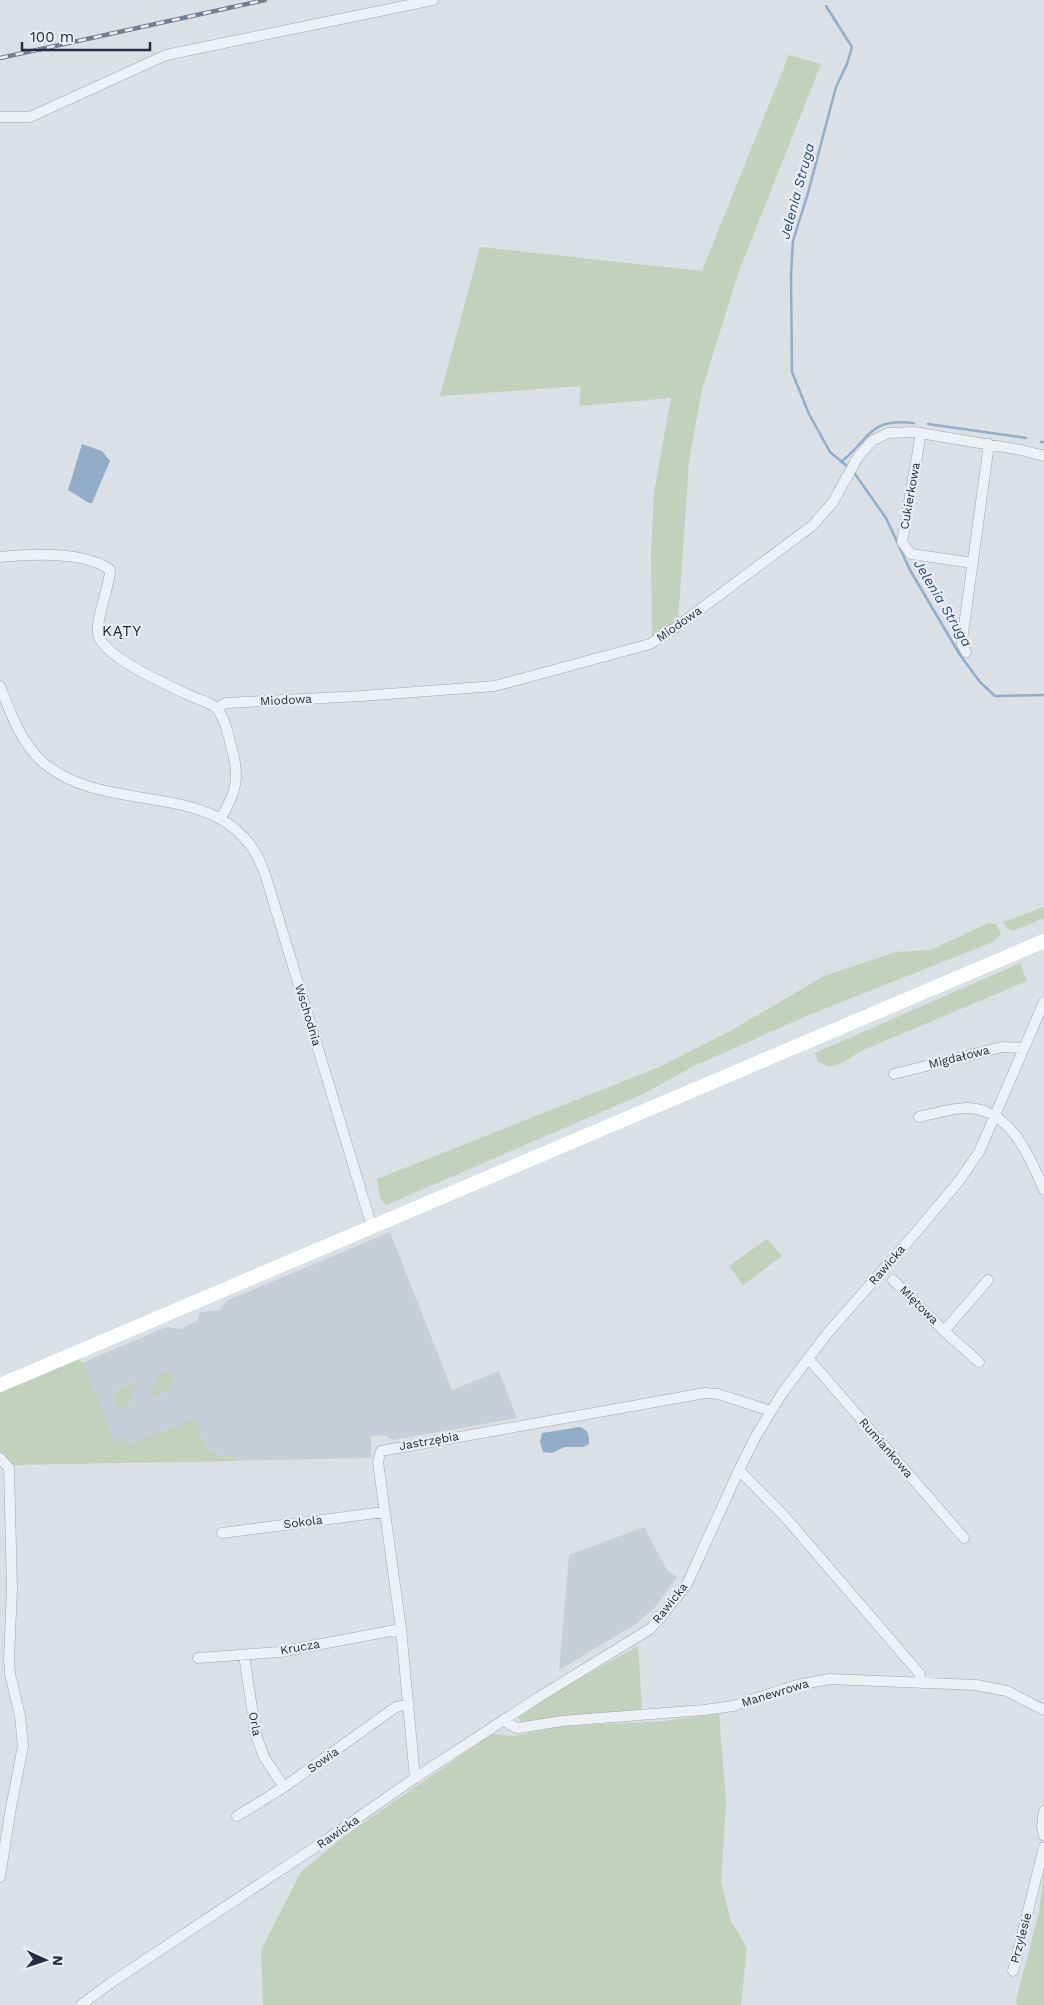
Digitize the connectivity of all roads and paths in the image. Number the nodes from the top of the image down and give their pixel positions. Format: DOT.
graph roads {
  1 [pos="433,0"];
  2 [pos="0,116"];
  3 [pos="920,433"];
  4 [pos="989,444"];
  5 [pos="1044,456"];
  6 [pos="0,557"];
  7 [pos="972,563"];
  8 [pos="966,652"];
  9 [pos="0,686"];
  10 [pos="216,708"];
  11 [pos="221,818"];
  12 [pos="1044,941"];
  13 [pos="1044,1002"];
  14 [pos="1024,1048"];
  15 [pos="894,1074"];
  16 [pos="996,1116"];
  17 [pos="919,1117"];
  18 [pos="1044,1190"];
  19 [pos="372,1227"];
  20 [pos="893,1280"];
  21 [pos="988,1280"];
  22 [pos="944,1331"];
  23 [pos="808,1358"];
  24 [pos="979,1362"];
  25 [pos="0,1385"];
  26 [pos="771,1411"];
  27 [pos="0,1458"];
  28 [pos="739,1470"];
  29 [pos="384,1512"];
  30 [pos="222,1533"];
  31 [pos="964,1538"];
  32 [pos="401,1629"];
  33 [pos="244,1655"];
  34 [pos="198,1658"];
  35 [pos="922,1683"];
  36 [pos="409,1704"];
  37 [pos="1044,1710"];
  38 [pos="504,1719"];
  39 [pos="415,1778"];
  40 [pos="284,1787"];
  41 [pos="1044,1811"];
  42 [pos="237,1816"];
  43 [pos="1044,1836"];
  44 [pos="1044,1847"];
  45 [pos="0,1877"];
  46 [pos="1013,1971"];
  47 [pos="81,2005"];
  1 -- 2 [label="street"];
  3 -- 4 [label="street, Miodowa"];
  3 -- 7 [label="street, Cukierkowa"];
  3 -- 10 [label="street, Miodowa"];
  4 -- 5 [label="street, Miodowa"];
  4 -- 7 [label="street"];
  6 -- 10 [label="street"];
  7 -- 8 [label="street"];
  9 -- 11 [label="street, Wschodnia"];
  10 -- 11 [label="street"];
  11 -- 19 [label="street, Wschodnia"];
  12 -- 19 [label="main road"];
  13 -- 14 [label="street, Rawicka"];
  14 -- 15 [label="street, Migdałowa"];
  14 -- 16 [label="street, Rawicka"];
  16 -- 17 [label="street"];
  16 -- 18 [label="street"];
  16 -- 23 [label="street, Rawicka"];
  19 -- 25 [label="main road"];
  20 -- 22 [label="street, Miętowa"];
  21 -- 22 [label="street, Miętowa"];
  22 -- 24 [label="street, Miętowa"];
  23 -- 26 [label="street, Rawicka"];
  23 -- 31 [label="street, Rumiankowa"];
  26 -- 28 [label="street, Rawicka"];
  26 -- 29 [label="street, Jastrzębia"];
  27 -- 45 [label="street"];
  28 -- 35 [label="street"];
  28 -- 38 [label="street, Rawicka"];
  29 -- 30 [label="street, Sokola"];
  29 -- 32 [label="street, Jastrzębia"];
  32 -- 33 [label="street, Krucza"];
  32 -- 36 [label="street, Jastrzębia"];
  33 -- 34 [label="street, Krucza"];
  33 -- 40 [label="street, Orla"];
  35 -- 37 [label="street, Manewrowa"];
  35 -- 38 [label="street, Manewrowa"];
  36 -- 39 [label="street, Jastrzębia"];
  36 -- 40 [label="street, Sowia"];
  38 -- 39 [label="street, Rawicka"];
  39 -- 47 [label="street, Rawicka"];
  40 -- 42 [label="street, Sowia"];
  41 -- 43 [label="street"];
  44 -- 46 [label="street, Przylesie"];
}
